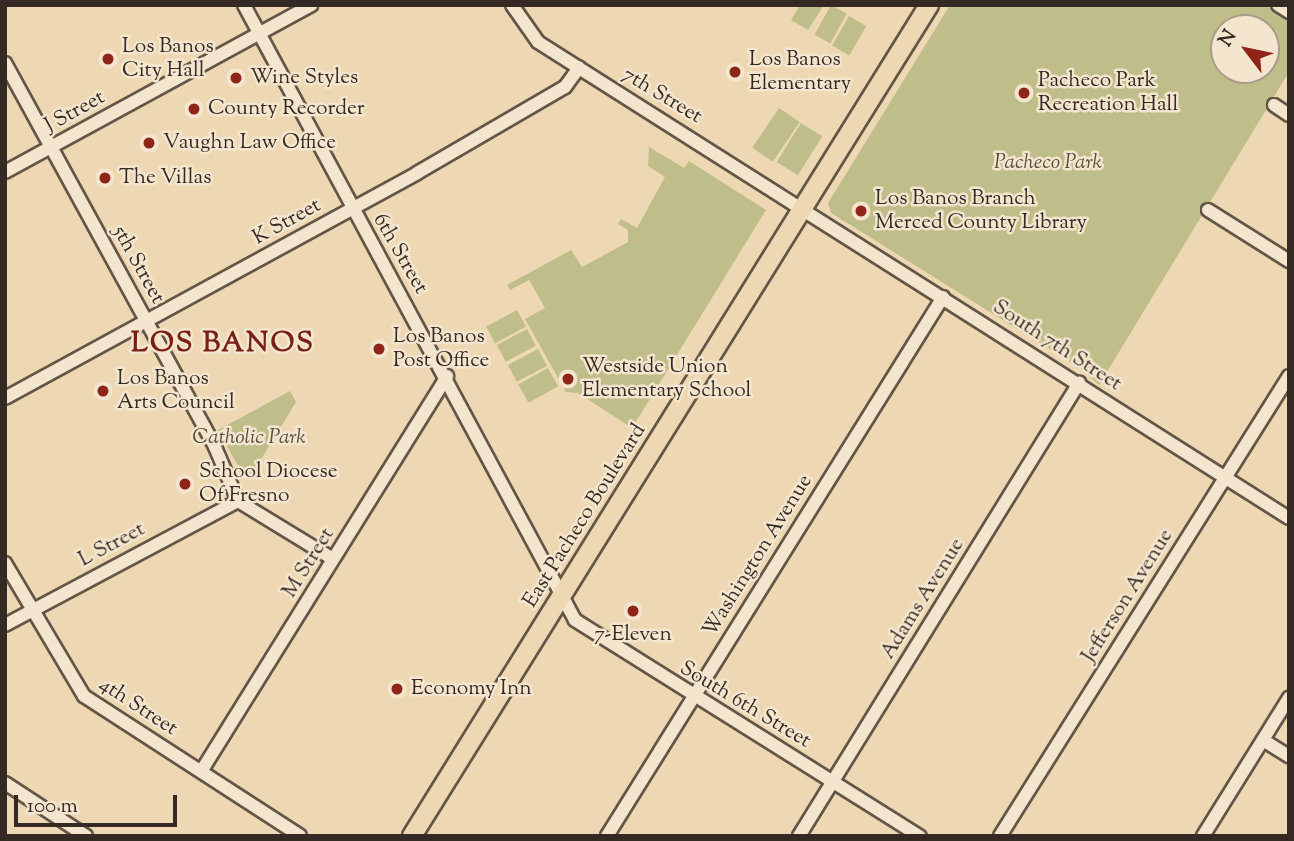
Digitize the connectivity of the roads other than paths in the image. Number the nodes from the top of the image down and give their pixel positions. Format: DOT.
graph roads {
  1 [pos="244,5"];
  2 [pos="310,5"];
  3 [pos="512,5"];
  4 [pos="929,5"];
  5 [pos="1278,5"];
  6 [pos="1289,12"];
  7 [pos="259,33"];
  8 [pos="5,62"];
  9 [pos="579,68"];
  10 [pos="1273,105"];
  11 [pos="1289,115"];
  12 [pos="52,147"];
  13 [pos="5,172"];
  14 [pos="804,207"];
  15 [pos="352,209"];
  16 [pos="1208,210"];
  17 [pos="1289,261"];
  18 [pos="943,297"];
  19 [pos="147,321"];
  20 [pos="447,376"];
  21 [pos="1289,376"];
  22 [pos="1079,383"];
  23 [pos="5,398"];
  24 [pos="1225,478"];
  25 [pos="238,501"];
  26 [pos="1289,518"];
  27 [pos="333,559"];
  28 [pos="5,563"];
  29 [pos="562,595"];
  30 [pos="31,611"];
  31 [pos="5,625"];
  32 [pos="693,696"];
  33 [pos="1289,698"];
  34 [pos="1263,740"];
  35 [pos="1289,756"];
  36 [pos="202,770"];
  37 [pos="834,780"];
  38 [pos="5,783"];
  39 [pos="86,836"];
  40 [pos="300,836"];
  41 [pos="412,836"];
  42 [pos="607,836"];
  43 [pos="799,836"];
  44 [pos="920,836"];
  45 [pos="1000,836"];
  46 [pos="1203,836"];
  1 -- 7 [label="street, 6th Street"];
  2 -- 7 [label="street, J Street"];
  3 -- 9 [label="street, 7th Street"];
  4 -- 14 [label="highway, East Pacheco Boulevard"];
  5 -- 6 [label="street"];
  7 -- 12 [label="street, J Street"];
  7 -- 15 [label="street, 6th Street"];
  8 -- 12 [label="street, 5th Street"];
  9 -- 14 [label="street, 7th Street"];
  9 -- 15 [label="street, K Street"];
  10 -- 11 [label="street"];
  12 -- 13 [label="street, J Street"];
  12 -- 19 [label="street, 5th Street"];
  14 -- 18 [label="street, South 7th Street"];
  14 -- 29 [label="highway, East Pacheco Boulevard"];
  15 -- 19 [label="street, K Street"];
  15 -- 20 [label="street, 6th Street"];
  16 -- 17 [label="street"];
  18 -- 22 [label="street, South 7th Street"];
  18 -- 32 [label="street, Washington Avenue"];
  19 -- 23 [label="street, K Street"];
  19 -- 25 [label="street, 5th Street"];
  20 -- 27 [label="street, M Street"];
  20 -- 29 [label="street, 6th Street"];
  21 -- 24 [label="street, Jefferson Avenue"];
  22 -- 24 [label="street, South 7th Street"];
  22 -- 37 [label="street, Adams Avenue"];
  24 -- 26 [label="street, South 7th Street"];
  24 -- 45 [label="street, Jefferson Avenue"];
  25 -- 27 [label="street"];
  25 -- 30 [label="street, L Street"];
  27 -- 36 [label="street, M Street"];
  28 -- 30 [label="street, 4th Street"];
  29 -- 32 [label="street, South 6th Street"];
  29 -- 41 [label="highway, East Pacheco Boulevard"];
  30 -- 31 [label="street, L Street"];
  30 -- 36 [label="street, 4th Street"];
  32 -- 37 [label="street, South 6th Street"];
  32 -- 42 [label="street, Washington Avenue"];
  33 -- 34 [label="street"];
  34 -- 35 [label="street"];
  34 -- 46 [label="street"];
  36 -- 40 [label="street, 4th Street"];
  37 -- 43 [label="street, Adams Avenue"];
  37 -- 44 [label="street, South 6th Street"];
  38 -- 39 [label="street"];
}
